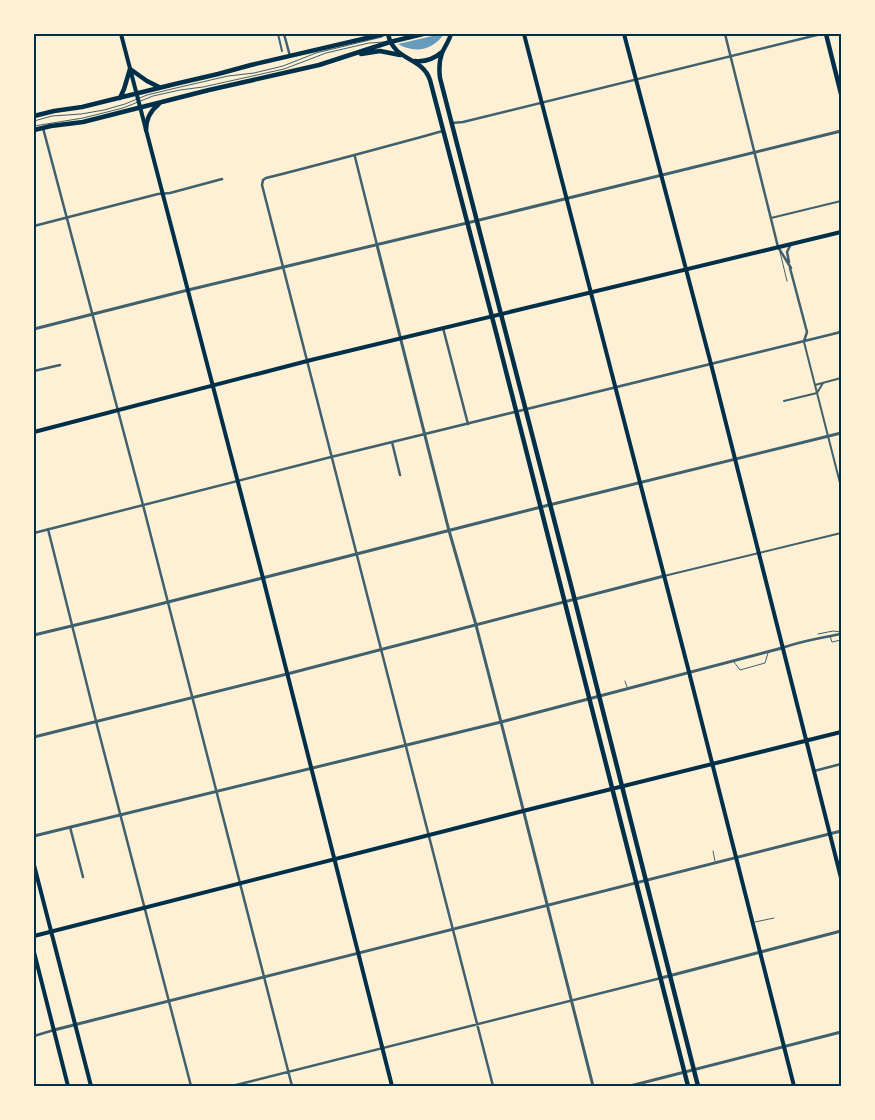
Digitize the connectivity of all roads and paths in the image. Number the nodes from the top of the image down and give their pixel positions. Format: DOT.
graph roads {
  1 [pos="121,34"];
  2 [pos="278,34"];
  3 [pos="284,34"];
  4 [pos="386,34"];
  5 [pos="423,34"];
  6 [pos="451,34"];
  7 [pos="524,34"];
  8 [pos="624,34"];
  9 [pos="725,34"];
  10 [pos="821,34"];
  11 [pos="826,34"];
  12 [pos="390,42"];
  13 [pos="282,51"];
  14 [pos="443,51"];
  15 [pos="290,56"];
  16 [pos="350,56"];
  17 [pos="403,56"];
  18 [pos="731,56"];
  19 [pos="411,60"];
  20 [pos="130,69"];
  21 [pos="637,79"];
  22 [pos="255,80"];
  23 [pos="230,81"];
  24 [pos="160,87"];
  25 [pos="136,93"];
  26 [pos="841,94"];
  27 [pos="120,98"];
  28 [pos="138,100"];
  29 [pos="163,102"];
  30 [pos="542,102"];
  31 [pos="140,108"];
  32 [pos="34,116"];
  33 [pos="34,121"];
  34 [pos="452,122"];
  35 [pos="34,126"];
  36 [pos="43,128"];
  37 [pos="34,130"];
  38 [pos="146,130"];
  39 [pos="443,131"];
  40 [pos="841,131"];
  41 [pos="754,152"];
  42 [pos="355,156"];
  43 [pos="662,174"];
  44 [pos="222,179"];
  45 [pos="162,194"];
  46 [pos="567,198"];
  47 [pos="841,200"];
  48 [pos="66,218"];
  49 [pos="771,218"];
  50 [pos="477,220"];
  51 [pos="467,223"];
  52 [pos="34,226"];
  53 [pos="841,232"];
  54 [pos="792,244"];
  55 [pos="377,245"];
  56 [pos="778,247"];
  57 [pos="283,267"];
  58 [pos="790,268"];
  59 [pos="686,269"];
  60 [pos="787,280"];
  61 [pos="188,290"];
  62 [pos="591,292"];
  63 [pos="92,314"];
  64 [pos="501,314"];
  65 [pos="492,316"];
  66 [pos="443,328"];
  67 [pos="34,330"];
  68 [pos="841,330"];
  69 [pos="807,332"];
  70 [pos="401,338"];
  71 [pos="816,338"];
  72 [pos="804,341"];
  73 [pos="307,361"];
  74 [pos="711,364"];
  75 [pos="60,365"];
  76 [pos="34,371"];
  77 [pos="841,378"];
  78 [pos="823,383"];
  79 [pos="815,385"];
  80 [pos="213,386"];
  81 [pos="616,387"];
  82 [pos="817,392"];
  83 [pos="784,401"];
  84 [pos="526,409"];
  85 [pos="118,410"];
  86 [pos="516,412"];
  87 [pos="468,424"];
  88 [pos="34,432"];
  89 [pos="841,433"];
  90 [pos="425,434"];
  91 [pos="828,436"];
  92 [pos="392,442"];
  93 [pos="331,457"];
  94 [pos="735,459"];
  95 [pos="400,475"];
  96 [pos="238,481"];
  97 [pos="640,482"];
  98 [pos="841,487"];
  99 [pos="143,505"];
  100 [pos="550,505"];
  101 [pos="540,507"];
  102 [pos="48,529"];
  103 [pos="449,531"];
  104 [pos="34,533"];
  105 [pos="841,533"];
  106 [pos="758,553"];
  107 [pos="356,554"];
  108 [pos="664,576"];
  109 [pos="262,577"];
  110 [pos="575,599"];
  111 [pos="168,602"];
  112 [pos="565,602"];
  113 [pos="72,625"];
  114 [pos="476,625"];
  115 [pos="841,633"];
  116 [pos="34,634"];
  117 [pos="818,634"];
  118 [pos="830,636"];
  119 [pos="841,640"];
  120 [pos="782,648"];
  121 [pos="381,649"];
  122 [pos="768,652"];
  123 [pos="733,661"];
  124 [pos="689,672"];
  125 [pos="287,674"];
  126 [pos="625,681"];
  127 [pos="627,688"];
  128 [pos="599,696"];
  129 [pos="192,697"];
  130 [pos="590,698"];
  131 [pos="96,722"];
  132 [pos="501,722"];
  133 [pos="841,732"];
  134 [pos="34,737"];
  135 [pos="806,740"];
  136 [pos="405,745"];
  137 [pos="712,764"];
  138 [pos="841,764"];
  139 [pos="311,768"];
  140 [pos="814,771"];
  141 [pos="622,787"];
  142 [pos="612,789"];
  143 [pos="216,791"];
  144 [pos="523,811"];
  145 [pos="120,814"];
  146 [pos="70,827"];
  147 [pos="841,831"];
  148 [pos="830,834"];
  149 [pos="34,836"];
  150 [pos="428,836"];
  151 [pos="713,852"];
  152 [pos="736,858"];
  153 [pos="335,860"];
  154 [pos="715,863"];
  155 [pos="34,865"];
  156 [pos="83,877"];
  157 [pos="841,878"];
  158 [pos="646,881"];
  159 [pos="636,883"];
  160 [pos="240,884"];
  161 [pos="547,906"];
  162 [pos="145,908"];
  163 [pos="774,918"];
  164 [pos="752,923"];
  165 [pos="453,930"];
  166 [pos="841,931"];
  167 [pos="51,932"];
  168 [pos="34,936"];
  169 [pos="760,951"];
  170 [pos="34,952"];
  171 [pos="358,954"];
  172 [pos="670,975"];
  173 [pos="264,978"];
  174 [pos="661,978"];
  175 [pos="571,1000"];
  176 [pos="169,1002"];
  177 [pos="75,1025"];
  178 [pos="477,1025"];
  179 [pos="54,1030"];
  180 [pos="841,1032"];
  181 [pos="34,1036"];
  182 [pos="784,1047"];
  183 [pos="383,1049"];
  184 [pos="694,1070"];
  185 [pos="289,1072"];
  186 [pos="684,1072"];
  187 [pos="68,1086"];
  188 [pos="91,1086"];
  189 [pos="191,1086"];
  190 [pos="232,1086"];
  191 [pos="292,1086"];
  192 [pos="392,1086"];
  193 [pos="493,1086"];
  194 [pos="593,1086"];
  195 [pos="630,1086"];
  196 [pos="688,1086"];
  197 [pos="698,1086"];
  198 [pos="794,1086"];
  1 -- 20 [label="main road"];
  2 -- 13 [label="street"];
  3 -- 15 [label="street"];
  4 -- 12 [label="main road"];
  4 -- 15 [label="main road"];
  4 -- 28 [label="lane"];
  5 -- 12 [label="main road"];
  6 -- 14 [label="main road"];
  7 -- 30 [label="main road"];
  8 -- 21 [label="main road"];
  9 -- 18 [label="street"];
  10 -- 18 [label="street"];
  11 -- 26 [label="main road"];
  12 -- 16 [label="main road"];
  12 -- 17 [label="main road"];
  12 -- 23 [label="lane"];
  14 -- 19 [label="main road"];
  14 -- 34 [label="main road"];
  15 -- 24 [label="main road"];
  16 -- 17 [label="main road"];
  16 -- 22 [label="main road"];
  17 -- 19 [label="main road"];
  18 -- 21 [label="street"];
  18 -- 41 [label="street"];
  19 -- 39 [label="main road"];
  20 -- 24 [label="main road"];
  20 -- 25 [label="main road"];
  20 -- 27 [label="main road"];
  21 -- 30 [label="street"];
  21 -- 43 [label="main road"];
  22 -- 23 [label="lane"];
  22 -- 29 [label="main road"];
  23 -- 28 [label="lane"];
  24 -- 25 [label="main road"];
  25 -- 27 [label="main road"];
  25 -- 28 [label="main road"];
  27 -- 32 [label="main road"];
  28 -- 31 [label="main road"];
  28 -- 33 [label="lane"];
  28 -- 35 [label="lane"];
  29 -- 31 [label="main road"];
  29 -- 38 [label="main road"];
  30 -- 34 [label="street"];
  30 -- 46 [label="main road"];
  31 -- 36 [label="main road"];
  31 -- 38 [label="main road"];
  34 -- 50 [label="main road"];
  36 -- 37 [label="main road"];
  36 -- 48 [label="street"];
  38 -- 45 [label="main road"];
  39 -- 42 [label="street"];
  39 -- 51 [label="main road"];
  40 -- 41 [label="street"];
  41 -- 43 [label="street"];
  41 -- 49 [label="street"];
  42 -- 55 [label="street"];
  42 -- 57 [label="street"];
  43 -- 46 [label="street"];
  43 -- 59 [label="main road"];
  44 -- 45 [label="street"];
  45 -- 48 [label="street"];
  45 -- 61 [label="main road"];
  46 -- 50 [label="street"];
  46 -- 62 [label="main road"];
  47 -- 49 [label="street"];
  48 -- 52 [label="street"];
  48 -- 63 [label="street"];
  49 -- 56 [label="street"];
  50 -- 51 [label="street"];
  50 -- 64 [label="main road"];
  51 -- 55 [label="street"];
  51 -- 65 [label="main road"];
  53 -- 54 [label="main road"];
  54 -- 56 [label="main road"];
  54 -- 58 [label="street"];
  55 -- 57 [label="street"];
  55 -- 70 [label="street"];
  56 -- 58 [label="street"];
  56 -- 59 [label="main road"];
  56 -- 60 [label="lane"];
  57 -- 61 [label="street"];
  57 -- 73 [label="street"];
  58 -- 69 [label="street"];
  59 -- 62 [label="main road"];
  59 -- 74 [label="main road"];
  61 -- 63 [label="street"];
  61 -- 80 [label="main road"];
  62 -- 64 [label="main road"];
  62 -- 81 [label="main road"];
  63 -- 67 [label="street"];
  63 -- 85 [label="street"];
  64 -- 65 [label="main road"];
  64 -- 84 [label="main road"];
  65 -- 66 [label="main road"];
  65 -- 86 [label="main road"];
  66 -- 70 [label="main road"];
  66 -- 87 [label="street"];
  68 -- 71 [label="street"];
  69 -- 71 [label="street"];
  69 -- 72 [label="street"];
  70 -- 73 [label="main road"];
  70 -- 90 [label="street"];
  71 -- 72 [label="street"];
  72 -- 74 [label="street"];
  72 -- 79 [label="street"];
  73 -- 80 [label="main road"];
  73 -- 93 [label="street"];
  74 -- 81 [label="street"];
  74 -- 94 [label="main road"];
  75 -- 76 [label="street"];
  77 -- 78 [label="street"];
  78 -- 79 [label="street"];
  78 -- 82 [label="street"];
  79 -- 82 [label="street"];
  80 -- 85 [label="main road"];
  80 -- 96 [label="main road"];
  81 -- 84 [label="street"];
  81 -- 97 [label="main road"];
  82 -- 83 [label="street"];
  82 -- 91 [label="street"];
  84 -- 86 [label="street"];
  84 -- 100 [label="main road"];
  85 -- 88 [label="main road"];
  85 -- 99 [label="street"];
  86 -- 87 [label="street"];
  86 -- 101 [label="main road"];
  87 -- 90 [label="street"];
  89 -- 91 [label="street"];
  90 -- 92 [label="street"];
  90 -- 103 [label="street"];
  91 -- 94 [label="street"];
  91 -- 98 [label="street"];
  92 -- 93 [label="street"];
  92 -- 95 [label="street"];
  93 -- 96 [label="street"];
  93 -- 107 [label="street"];
  94 -- 97 [label="street"];
  94 -- 106 [label="main road"];
  96 -- 99 [label="street"];
  96 -- 109 [label="main road"];
  97 -- 100 [label="street"];
  97 -- 108 [label="main road"];
  99 -- 102 [label="street"];
  99 -- 111 [label="street"];
  100 -- 101 [label="street"];
  100 -- 110 [label="main road"];
  101 -- 103 [label="street"];
  101 -- 112 [label="main road"];
  102 -- 104 [label="street"];
  102 -- 113 [label="street"];
  103 -- 107 [label="street"];
  103 -- 114 [label="street"];
  105 -- 106 [label="street"];
  106 -- 108 [label="street"];
  106 -- 120 [label="main road"];
  107 -- 109 [label="street"];
  107 -- 121 [label="street"];
  108 -- 110 [label="street"];
  108 -- 124 [label="main road"];
  109 -- 111 [label="street"];
  109 -- 125 [label="main road"];
  110 -- 112 [label="street"];
  110 -- 128 [label="main road"];
  111 -- 113 [label="street"];
  111 -- 129 [label="street"];
  112 -- 114 [label="street"];
  112 -- 130 [label="main road"];
  113 -- 116 [label="street"];
  113 -- 131 [label="street"];
  114 -- 121 [label="street"];
  114 -- 132 [label="street"];
  115 -- 117 [label="lane"];
  115 -- 118 [label="street"];
  118 -- 119 [label="lane"];
  118 -- 120 [label="street"];
  120 -- 122 [label="street"];
  120 -- 135 [label="main road"];
  121 -- 125 [label="street"];
  121 -- 136 [label="street"];
  122 -- 123 [label="street"];
  122 -- 123 [label="lane"];
  123 -- 124 [label="street"];
  124 -- 127 [label="street"];
  124 -- 137 [label="main road"];
  125 -- 129 [label="street"];
  125 -- 139 [label="main road"];
  126 -- 127 [label="lane"];
  127 -- 128 [label="street"];
  128 -- 130 [label="street"];
  128 -- 141 [label="main road"];
  129 -- 131 [label="street"];
  129 -- 143 [label="street"];
  130 -- 132 [label="street"];
  130 -- 142 [label="main road"];
  131 -- 134 [label="street"];
  131 -- 145 [label="street"];
  132 -- 136 [label="street"];
  132 -- 144 [label="street"];
  133 -- 135 [label="main road"];
  135 -- 137 [label="main road"];
  135 -- 140 [label="main road"];
  136 -- 139 [label="street"];
  136 -- 150 [label="street"];
  137 -- 141 [label="main road"];
  137 -- 152 [label="main road"];
  138 -- 140 [label="street"];
  139 -- 143 [label="street"];
  139 -- 153 [label="main road"];
  140 -- 148 [label="main road"];
  141 -- 142 [label="main road"];
  141 -- 158 [label="main road"];
  142 -- 144 [label="main road"];
  142 -- 159 [label="main road"];
  143 -- 145 [label="street"];
  143 -- 160 [label="street"];
  144 -- 150 [label="main road"];
  144 -- 161 [label="street"];
  145 -- 146 [label="street"];
  145 -- 162 [label="street"];
  146 -- 149 [label="street"];
  146 -- 156 [label="street"];
  147 -- 148 [label="street"];
  148 -- 152 [label="street"];
  148 -- 157 [label="main road"];
  150 -- 153 [label="main road"];
  150 -- 165 [label="street"];
  151 -- 154 [label="lane"];
  152 -- 154 [label="street"];
  152 -- 164 [label="main road"];
  153 -- 160 [label="main road"];
  153 -- 171 [label="main road"];
  154 -- 158 [label="street"];
  155 -- 167 [label="main road"];
  158 -- 159 [label="street"];
  158 -- 172 [label="main road"];
  159 -- 161 [label="street"];
  159 -- 174 [label="main road"];
  160 -- 162 [label="main road"];
  160 -- 173 [label="street"];
  161 -- 165 [label="street"];
  161 -- 175 [label="street"];
  162 -- 167 [label="main road"];
  162 -- 176 [label="street"];
  163 -- 164 [label="lane"];
  164 -- 169 [label="main road"];
  165 -- 171 [label="street"];
  165 -- 178 [label="street"];
  166 -- 169 [label="street"];
  167 -- 168 [label="main road"];
  167 -- 177 [label="main road"];
  169 -- 172 [label="street"];
  169 -- 182 [label="main road"];
  170 -- 179 [label="main road"];
  171 -- 173 [label="street"];
  171 -- 183 [label="main road"];
  172 -- 174 [label="street"];
  172 -- 184 [label="main road"];
  173 -- 176 [label="street"];
  173 -- 185 [label="street"];
  174 -- 175 [label="street"];
  174 -- 186 [label="main road"];
  175 -- 178 [label="street"];
  175 -- 194 [label="street"];
  176 -- 177 [label="street"];
  176 -- 189 [label="street"];
  177 -- 179 [label="street"];
  177 -- 188 [label="main road"];
  178 -- 183 [label="street"];
  178 -- 193 [label="street"];
  179 -- 181 [label="street"];
  179 -- 187 [label="main road"];
  180 -- 182 [label="street"];
  182 -- 184 [label="street"];
  182 -- 198 [label="main road"];
  183 -- 185 [label="street"];
  183 -- 192 [label="main road"];
  184 -- 186 [label="street"];
  184 -- 197 [label="main road"];
  185 -- 190 [label="street"];
  185 -- 191 [label="street"];
  186 -- 195 [label="street"];
  186 -- 196 [label="main road"];
}
